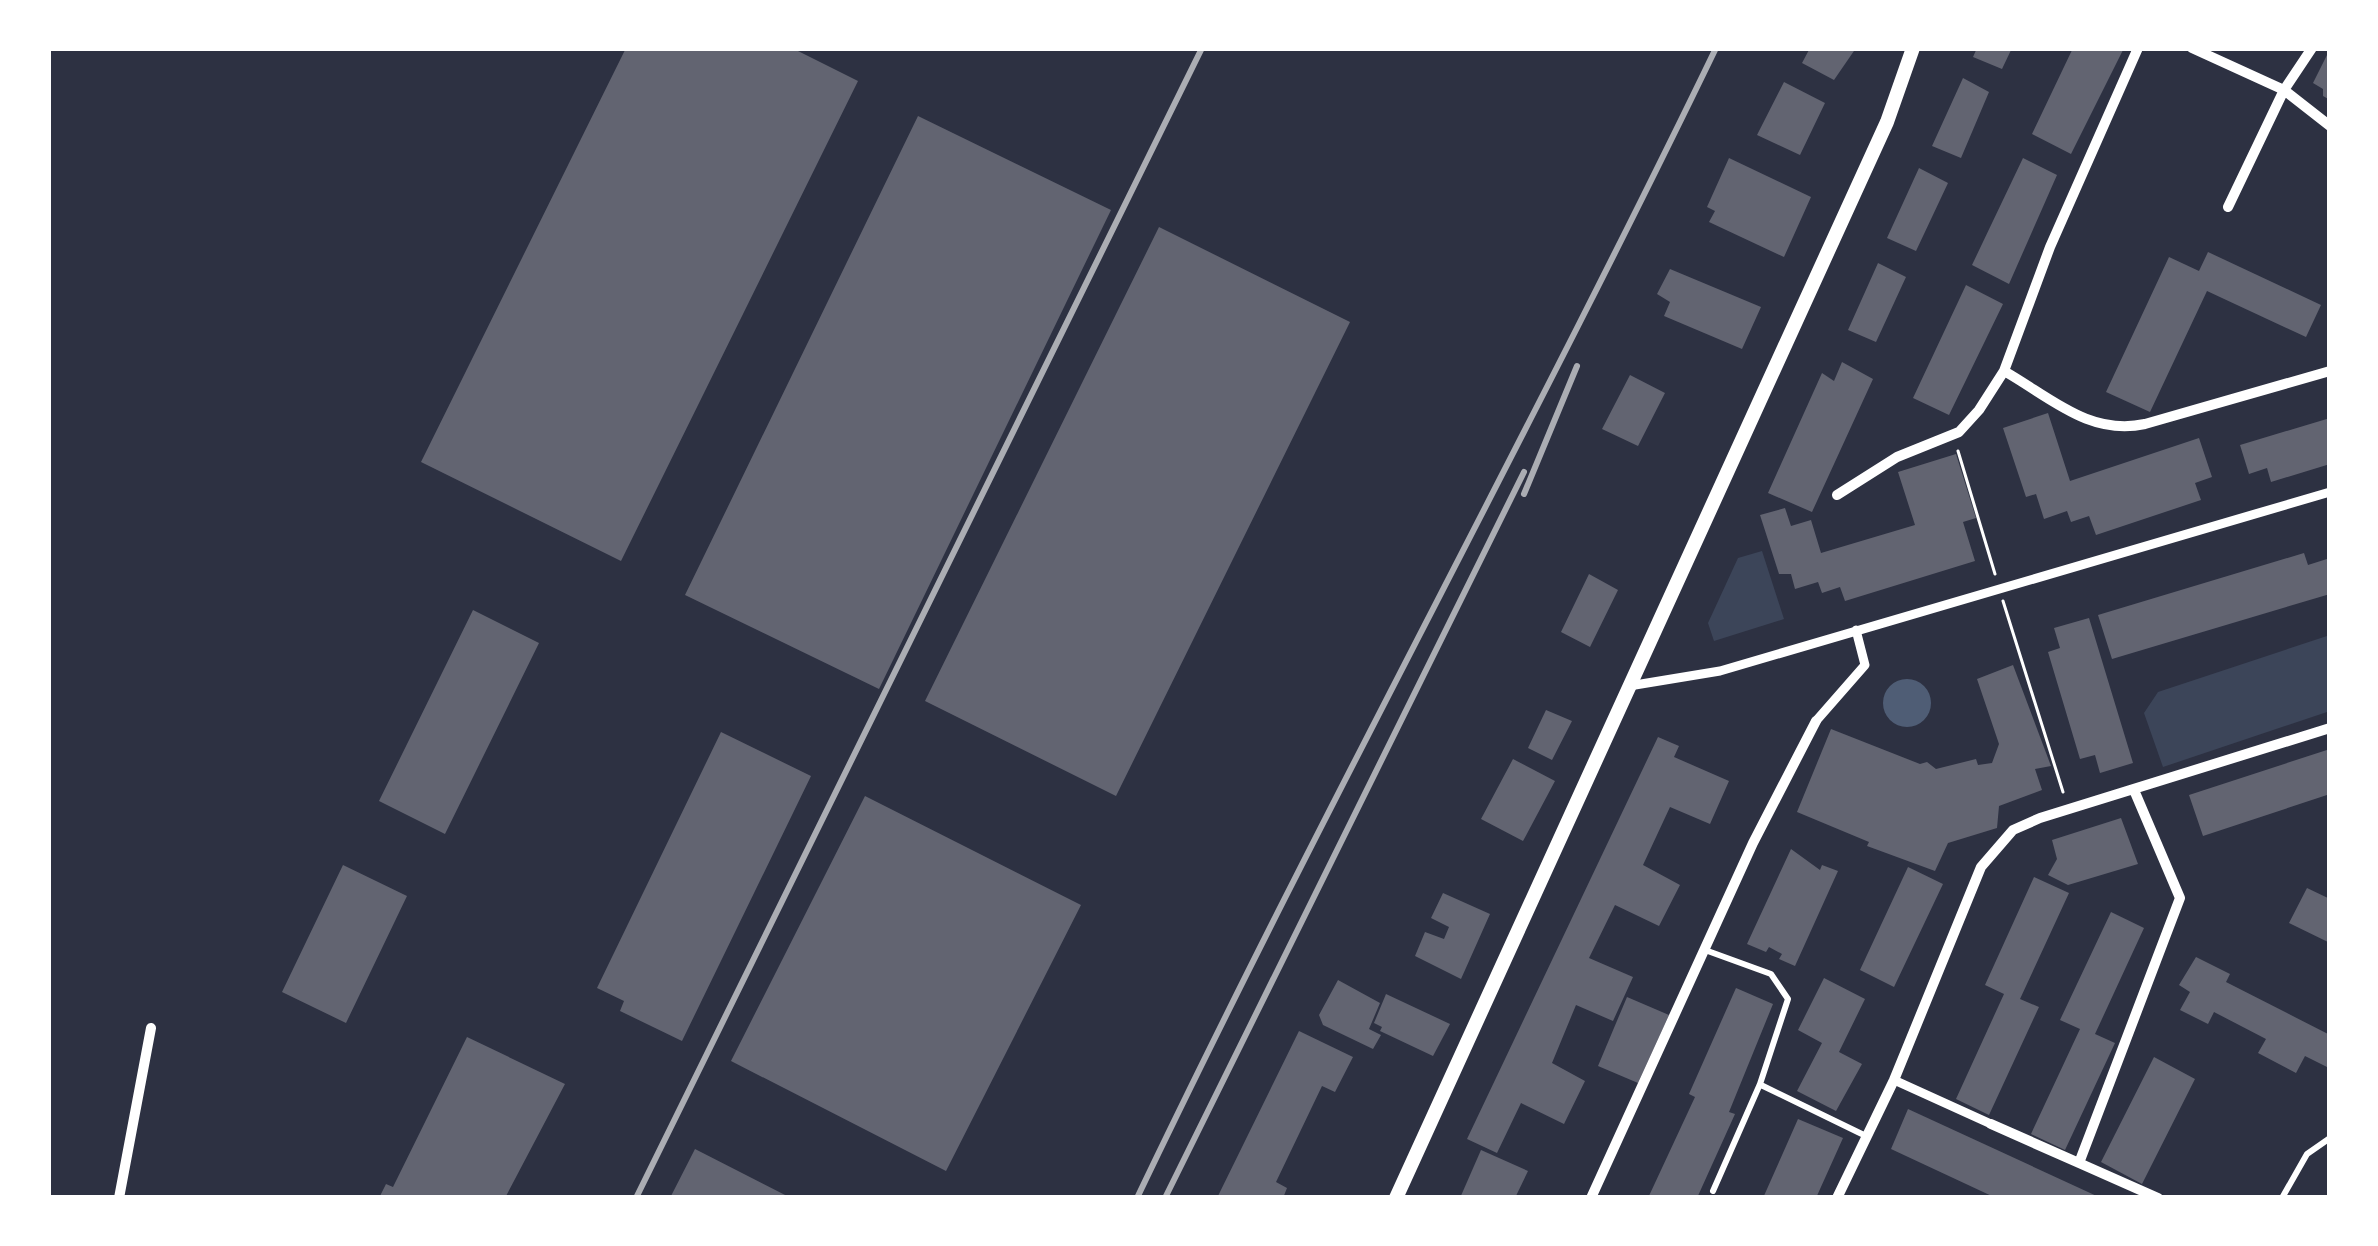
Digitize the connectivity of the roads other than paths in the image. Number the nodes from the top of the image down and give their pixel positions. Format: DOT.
graph roads {
  1 [pos="1913,48"];
  2 [pos="2138,48"];
  3 [pos="2192,48"];
  4 [pos="2312,48"];
  5 [pos="2284,90"];
  6 [pos="2330,126"];
  7 [pos="2228,207"];
  8 [pos="2004,371"];
  9 [pos="2330,371"];
  10 [pos="2330,492"];
  11 [pos="1837,495"];
  12 [pos="1856,630"];
  13 [pos="1628,686"];
  14 [pos="1816,721"];
  15 [pos="2330,728"];
  16 [pos="2134,790"];
  17 [pos="1705,950"];
  18 [pos="151,1028"];
  19 [pos="1894,1080"];
  20 [pos="1760,1084"];
  21 [pos="1991,1124"];
  22 [pos="1866,1136"];
  23 [pos="2330,1138"];
  24 [pos="2079,1163"];
  25 [pos="1713,1191"];
  26 [pos="119,1198"];
  27 [pos="1396,1198"];
  28 [pos="1591,1198"];
  29 [pos="1837,1198"];
  30 [pos="2158,1198"];
  31 [pos="2282,1198"];
  1 -- 13 [label="street"];
  2 -- 8 [label="street"];
  3 -- 5 [label="street"];
  4 -- 5 [label="street"];
  5 -- 6 [label="street"];
  5 -- 7 [label="street"];
  8 -- 9 [label="street"];
  8 -- 11 [label="street"];
  10 -- 12 [label="street"];
  12 -- 13 [label="street"];
  12 -- 14 [label="street"];
  13 -- 27 [label="street"];
  14 -- 17 [label="street"];
  15 -- 16 [label="street"];
  16 -- 19 [label="street"];
  16 -- 24 [label="street"];
  17 -- 20 [label="lane"];
  17 -- 28 [label="street"];
  18 -- 26 [label="street"];
  19 -- 21 [label="street"];
  19 -- 22 [label="street"];
  20 -- 22 [label="lane"];
  20 -- 25 [label="lane"];
  21 -- 24 [label="street"];
  22 -- 29 [label="street"];
  23 -- 31 [label="lane"];
  24 -- 30 [label="street"];
}
